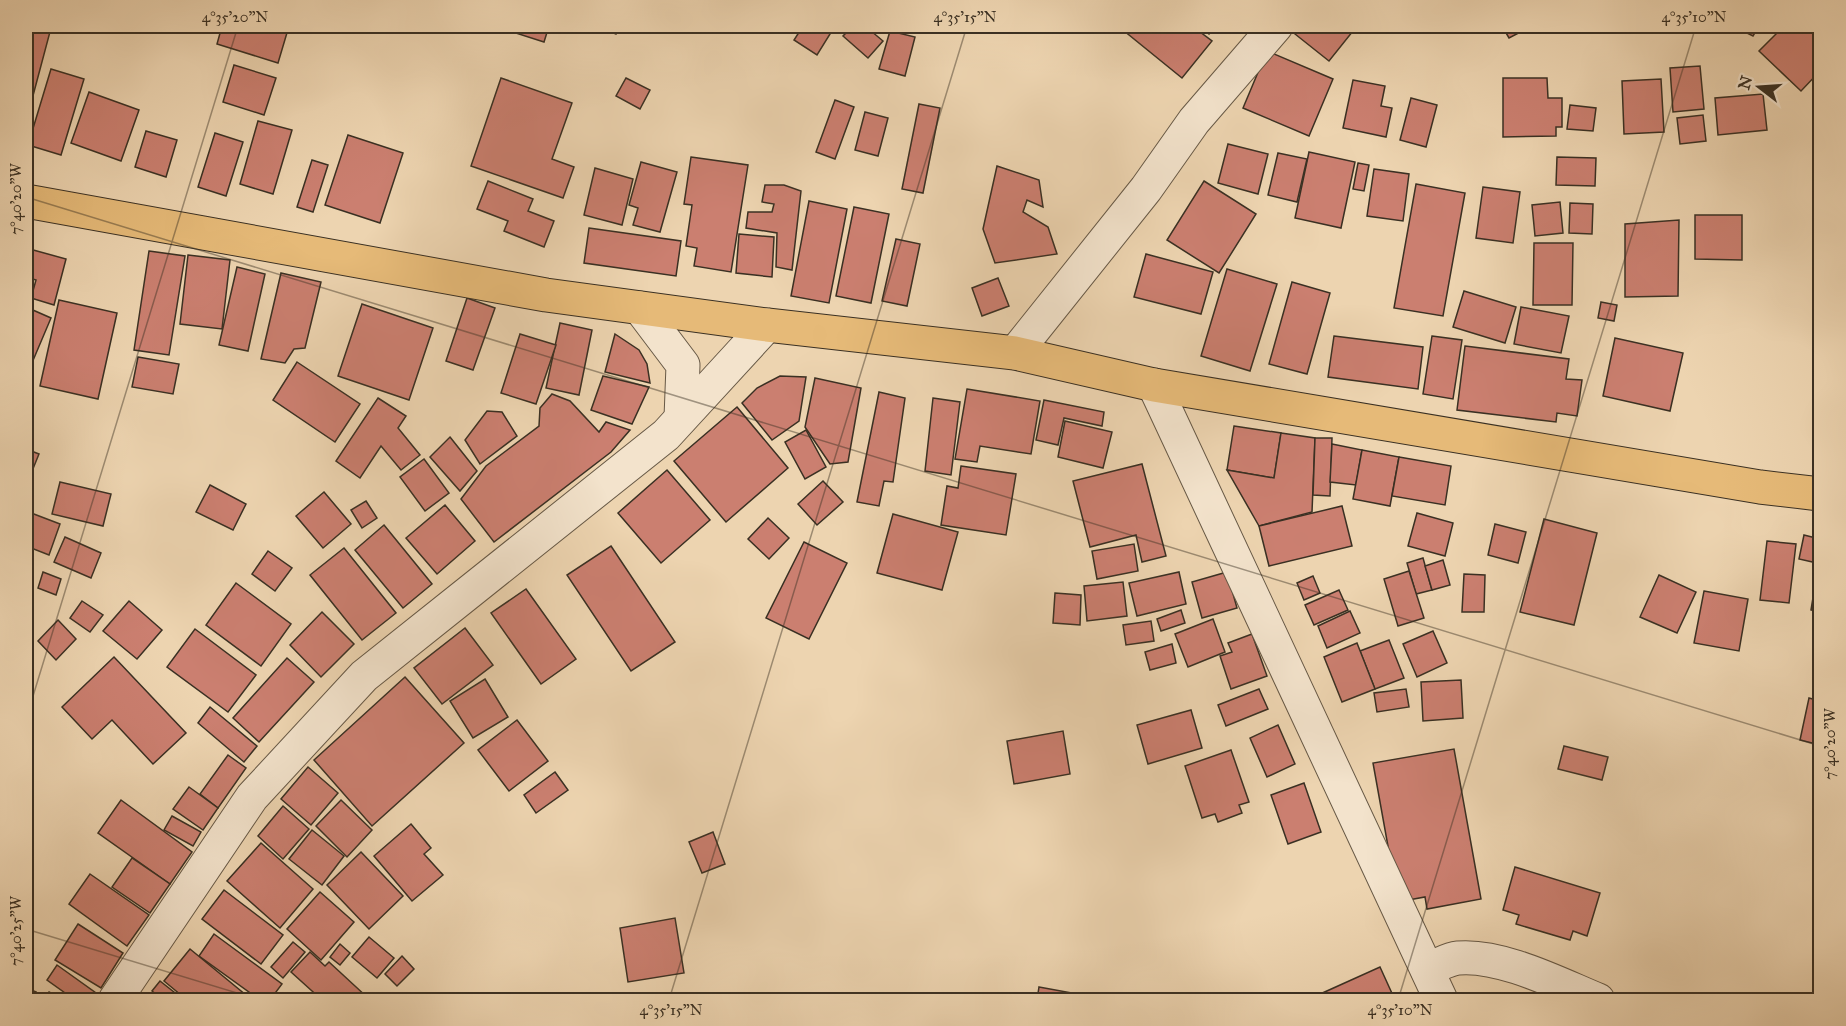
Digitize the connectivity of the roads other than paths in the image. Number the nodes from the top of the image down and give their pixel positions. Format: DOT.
graph roads {
  1 [pos="1276,26"];
  2 [pos="26,201"];
  3 [pos="640,308"];
  4 [pos="767,325"];
  5 [pos="1015,353"];
  6 [pos="1154,385"];
  7 [pos="681,418"];
  8 [pos="1821,494"];
  9 [pos="1427,969"];
  10 [pos="115,1000"];
  11 [pos="1441,1000"];
  12 [pos="1598,1000"];
  1 -- 5 [label="street"];
  2 -- 3 [label="highway"];
  3 -- 4 [label="highway"];
  3 -- 7 [label="street"];
  4 -- 5 [label="highway"];
  4 -- 7 [label="street"];
  5 -- 6 [label="highway"];
  6 -- 8 [label="highway"];
  6 -- 9 [label="street"];
  7 -- 10 [label="street"];
  9 -- 11 [label="street"];
  9 -- 12 [label="street"];
}
